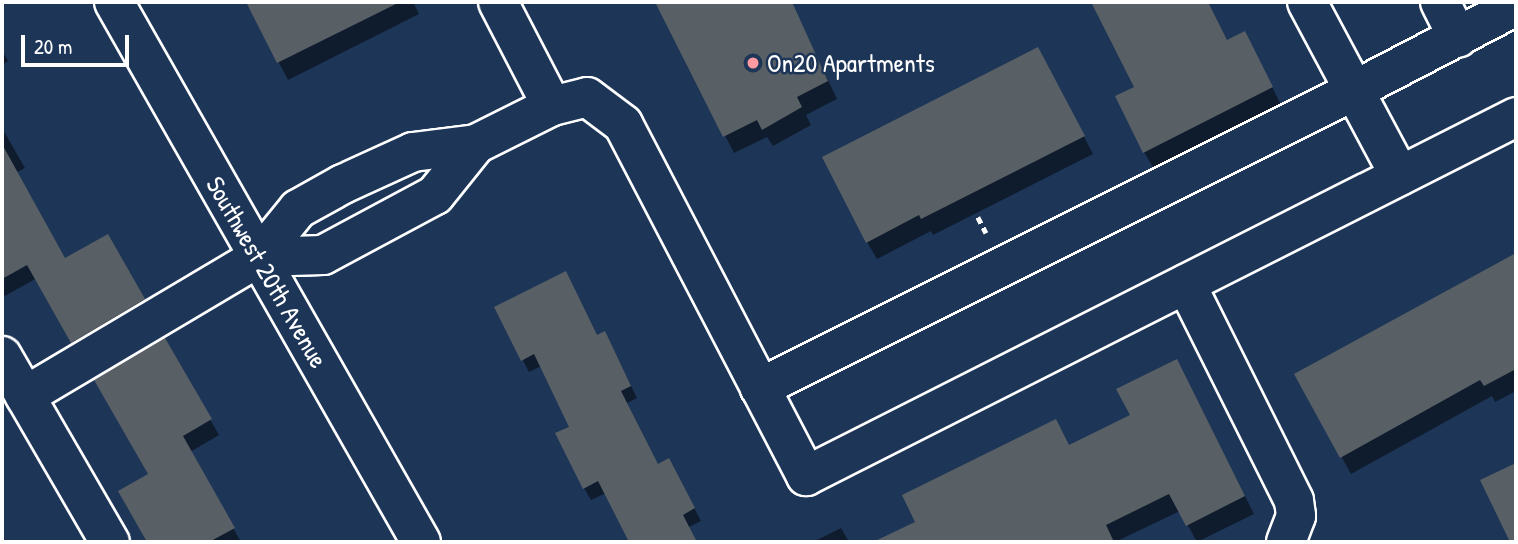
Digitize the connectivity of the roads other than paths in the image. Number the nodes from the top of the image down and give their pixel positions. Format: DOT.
graph roads {
  1 [pos="114,2"];
  2 [pos="1307,2"];
  3 [pos="1440,2"];
  4 [pos="1516,6"];
  5 [pos="504,14"];
  6 [pos="1458,38"];
  7 [pos="1353,91"];
  8 [pos="552,106"];
  9 [pos="1516,117"];
  10 [pos="476,144"];
  11 [pos="1400,176"];
  12 [pos="259,257"];
  13 [pos="1186,284"];
  14 [pos="2,356"];
  15 [pos="760,388"];
  16 [pos="25,396"];
  17 [pos="110,542"];
  18 [pos="421,542"];
  19 [pos="1286,542"];
  1 -- 12 [label="main road, Southwest 20th Avenue"];
  2 -- 7 [label="main road"];
  3 -- 6 [label="main road"];
  4 -- 6 [label="main road"];
  5 -- 8 [label="main road"];
  6 -- 7 [label="main road"];
  7 -- 11 [label="main road"];
  7 -- 15 [label="main road"];
  8 -- 10 [label="main road"];
  8 -- 15 [label="main road"];
  9 -- 11 [label="main road"];
  10 -- 12 [label="main road"];
  10 -- 12 [label="main road"];
  11 -- 13 [label="main road"];
  12 -- 16 [label="main road"];
  12 -- 18 [label="main road, Southwest 20th Avenue"];
  13 -- 15 [label="main road"];
  13 -- 19 [label="main road"];
  14 -- 16 [label="main road"];
  16 -- 17 [label="main road"];
}
